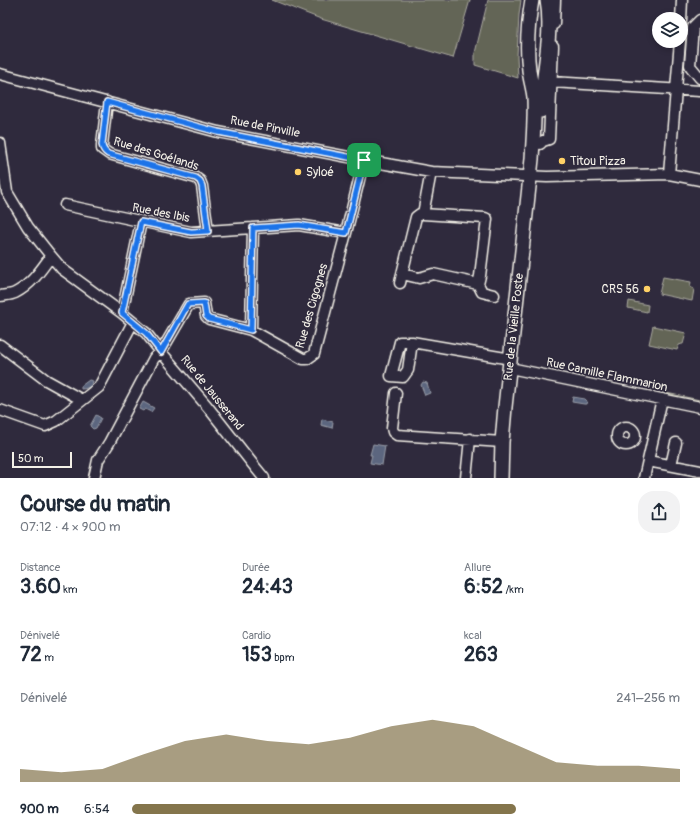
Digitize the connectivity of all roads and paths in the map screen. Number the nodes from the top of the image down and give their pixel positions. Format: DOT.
graph roads {
  1 [pos="532,0"];
  2 [pos="546,0"];
  3 [pos="555,0"];
  4 [pos="682,0"];
  5 [pos="681,12"];
  6 [pos="700,20"];
  7 [pos="679,48"];
  8 [pos="0,74"];
  9 [pos="700,78"];
  10 [pos="549,86"];
  11 [pos="676,90"];
  12 [pos="700,91"];
  13 [pos="107,102"];
  14 [pos="0,142"];
  15 [pos="364,160"];
  16 [pos="430,172"];
  17 [pos="669,174"];
  18 [pos="530,176"];
  19 [pos="700,180"];
  20 [pos="65,205"];
  21 [pos="423,214"];
  22 [pos="141,222"];
  23 [pos="253,228"];
  24 [pos="208,231"];
  25 [pos="346,233"];
  26 [pos="50,256"];
  27 [pos="478,284"];
  28 [pos="494,295"];
  29 [pos="0,296"];
  30 [pos="122,313"];
  31 [pos="133,322"];
  32 [pos="251,330"];
  33 [pos="412,342"];
  34 [pos="0,345"];
  35 [pos="161,352"];
  36 [pos="510,364"];
  37 [pos="396,393"];
  38 [pos="662,399"];
  39 [pos="82,400"];
  40 [pos="700,407"];
  41 [pos="0,410"];
  42 [pos="634,438"];
  43 [pos="470,439"];
  44 [pos="502,442"];
  45 [pos="652,442"];
  46 [pos="676,443"];
  47 [pos="648,461"];
  48 [pos="671,465"];
  49 [pos="695,473"];
  50 [pos="94,478"];
  51 [pos="264,478"];
  52 [pos="466,478"];
  53 [pos="501,478"];
  54 [pos="644,478"];
  1 -- 18 [label="main road, Rue de la Vieille Poste"];
  2 -- 10 [label="main road, Rue de la Vieille Poste"];
  3 -- 10 [label="street, Rue de la Vieille Poste"];
  4 -- 5 [label="street"];
  6 -- 9 [label="street"];
  7 -- 11 [label="street"];
  8 -- 13 [label="street, Rue de Pinville"];
  10 -- 11 [label="street"];
  10 -- 18 [label="main road, Rue de la Vieille Poste"];
  11 -- 12 [label="street"];
  11 -- 17 [label="street"];
  13 -- 15 [label="street, Rue de Pinville"];
  13 -- 24 [label="street, Rue des Goélands"];
  14 -- 26 [label="street, Rue de Jausserand"];
  15 -- 16 [label="street, Rue de Pinville"];
  15 -- 25 [label="street, Rue des Cigognes"];
  16 -- 18 [label="street, Rue de Pinville"];
  16 -- 21 [label="street"];
  17 -- 18 [label="street, Rue de Pinville"];
  17 -- 19 [label="street, Rue de Pinville"];
  18 -- 36 [label="main road, Rue de la Vieille Poste"];
  20 -- 22 [label="street, Rue des Ibis"];
  21 -- 27 [label="street"];
  21 -- 27 [label="street"];
  22 -- 24 [label="street, Rue des Ibis"];
  22 -- 30 [label="street"];
  23 -- 24 [label="street, Rue des Ibis"];
  23 -- 25 [label="street, Rue des Ibis"];
  23 -- 32 [label="street"];
  25 -- 32 [label="street, Rue des Cigognes"];
  26 -- 29 [label="street"];
  26 -- 30 [label="street, Rue de Jausserand"];
  27 -- 28 [label="street"];
  30 -- 31 [label="street, Rue de Jausserand"];
  31 -- 35 [label="street, Rue de Jausserand"];
  31 -- 39 [label="street"];
  32 -- 35 [label="street, Rue des Cigognes"];
  33 -- 36 [label="street, Rue Camille Flammarion"];
  34 -- 39 [label="street"];
  35 -- 50 [label="street"];
  35 -- 51 [label="street, Rue de Jausserand"];
  36 -- 38 [label="street, Rue Camille Flammarion"];
  36 -- 44 [label="main road, Rue de la Vieille Poste"];
  37 -- 43 [label="street"];
  38 -- 40 [label="street, Rue Camille Flammarion"];
  38 -- 45 [label="street"];
  39 -- 41 [label="street"];
  42 -- 45 [label="street"];
  43 -- 44 [label="street"];
  43 -- 52 [label="street"];
  44 -- 53 [label="main road, Rue de la Vieille Poste"];
  45 -- 47 [label="street"];
  46 -- 48 [label="street"];
  47 -- 48 [label="street"];
  47 -- 54 [label="street"];
  48 -- 49 [label="street"];
}
